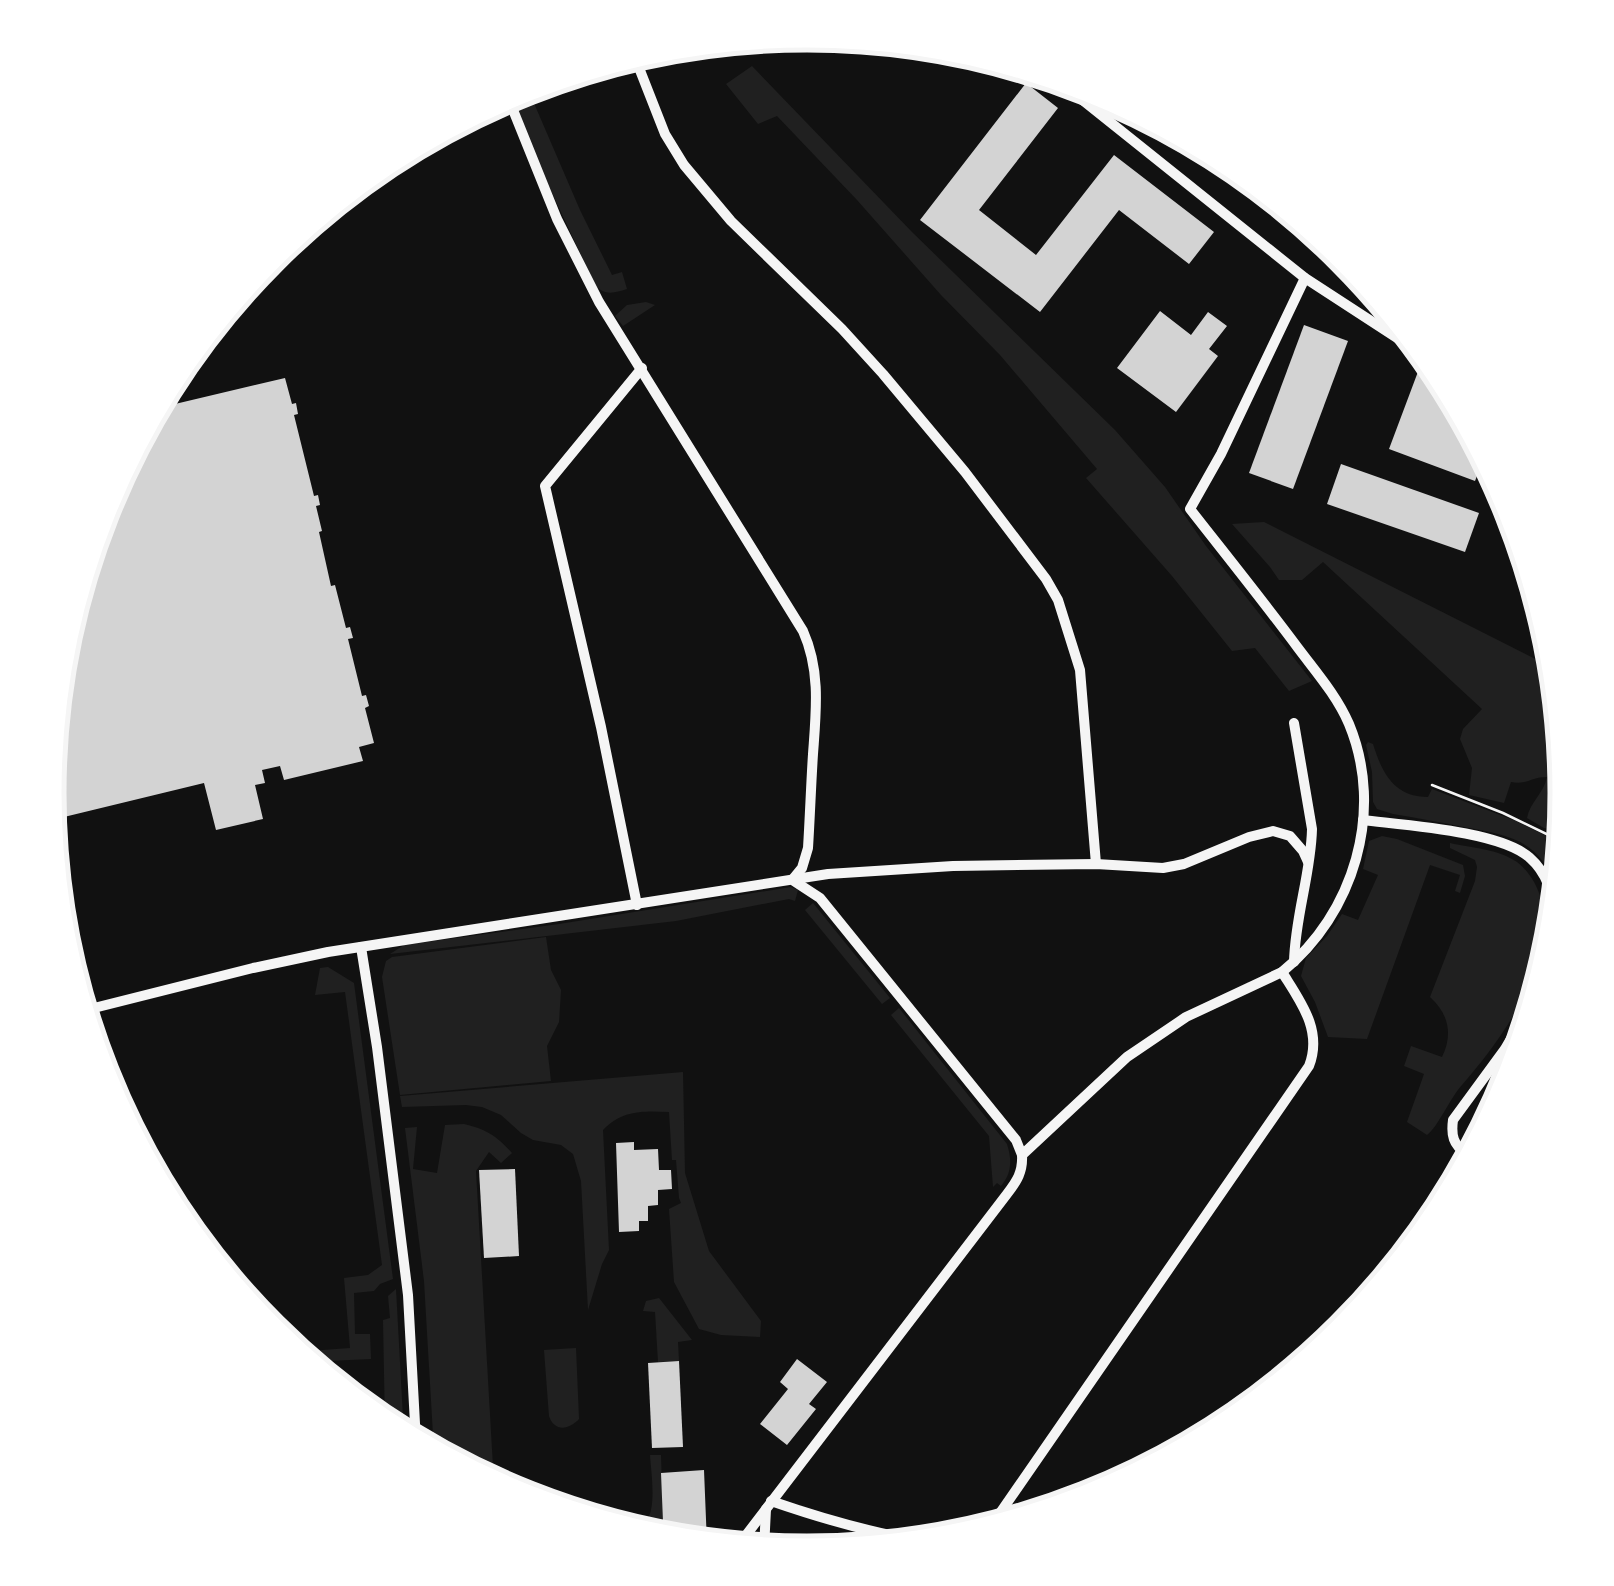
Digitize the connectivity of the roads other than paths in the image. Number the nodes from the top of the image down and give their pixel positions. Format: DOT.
graph roads {
  1 [pos="640,69"];
  2 [pos="1094,108"];
  3 [pos="514,111"];
  4 [pos="1306,278"];
  5 [pos="1391,334"];
  6 [pos="642,368"];
  7 [pos="1294,723"];
  8 [pos="1363,820"];
  9 [pos="1308,862"];
  10 [pos="1096,864"];
  11 [pos="1545,875"];
  12 [pos="793,880"];
  13 [pos="637,905"];
  14 [pos="361,946"];
  15 [pos="1294,962"];
  16 [pos="1282,972"];
  17 [pos="96,1008"];
  18 [pos="1503,1051"];
  19 [pos="1459,1148"];
  20 [pos="1022,1155"];
  21 [pos="415,1424"];
  22 [pos="769,1504"];
  23 [pos="1001,1510"];
  24 [pos="878,1532"];
  25 [pos="747,1533"];
  26 [pos="766,1534"];
  1 -- 10 [label="street"];
  2 -- 4 [label="street"];
  3 -- 6 [label="street"];
  4 -- 5 [label="street"];
  4 -- 8 [label="street"];
  6 -- 12 [label="street"];
  6 -- 13 [label="street"];
  7 -- 9 [label="street"];
  8 -- 11 [label="street"];
  8 -- 15 [label="street"];
  9 -- 10 [label="street"];
  9 -- 15 [label="street"];
  10 -- 12 [label="street"];
  12 -- 13 [label="street"];
  12 -- 20 [label="street"];
  13 -- 14 [label="street"];
  14 -- 17 [label="street"];
  14 -- 21 [label="street"];
  15 -- 16 [label="street"];
  16 -- 20 [label="street"];
  16 -- 23 [label="street"];
  18 -- 19 [label="street"];
  20 -- 22 [label="street"];
  22 -- 24 [label="street"];
  22 -- 25 [label="street"];
  22 -- 26 [label="street"];
}
